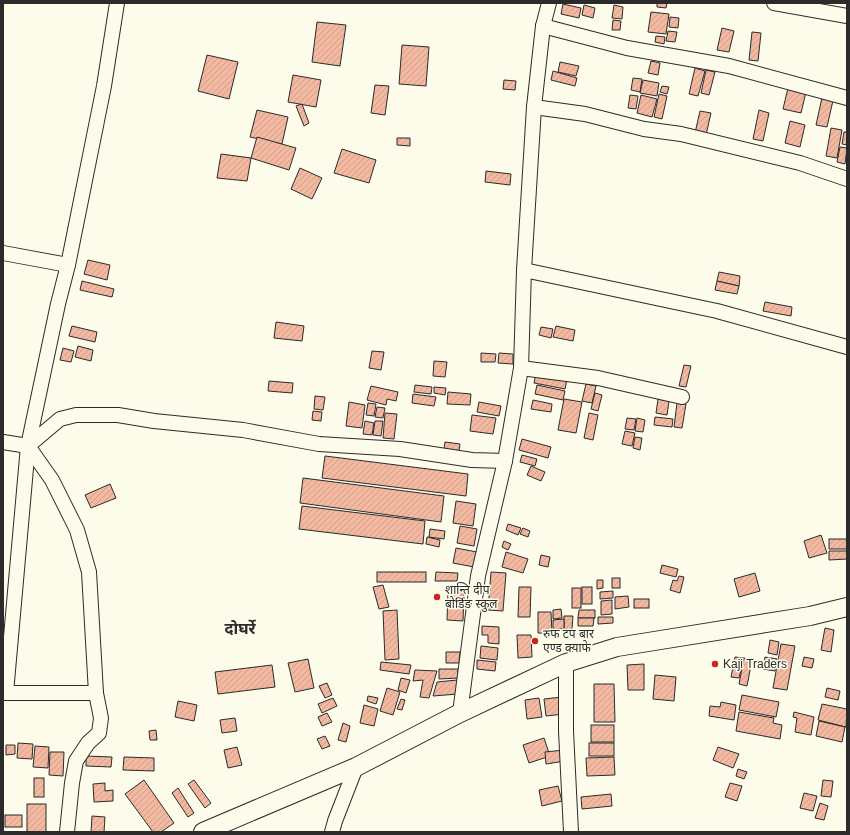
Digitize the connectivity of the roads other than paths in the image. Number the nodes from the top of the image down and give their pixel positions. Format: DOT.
graph roads {
  1 [pos="118,3"];
  2 [pos="549,3"];
  3 [pos="774,3"];
  4 [pos="847,16"];
  5 [pos="543,26"];
  6 [pos="847,98"];
  7 [pos="534,107"];
  8 [pos="847,179"];
  9 [pos="3,253"];
  10 [pos="68,265"];
  11 [pos="524,270"];
  12 [pos="847,347"];
  13 [pos="521,368"];
  14 [pos="682,397"];
  15 [pos="3,442"];
  16 [pos="28,446"];
  17 [pos="505,461"];
  18 [pos="847,607"];
  19 [pos="566,663"];
  20 [pos="5,693"];
  21 [pos="96,693"];
  22 [pos="460,713"];
  23 [pos="356,767"];
  24 [pos="67,832"];
  25 [pos="203,832"];
  26 [pos="332,832"];
  27 [pos="571,832"];
  1 -- 10 [label="street"];
  2 -- 5 [label="street"];
  3 -- 4 [label="street"];
  5 -- 6 [label="street"];
  5 -- 7 [label="street"];
  7 -- 8 [label="street"];
  7 -- 11 [label="street"];
  9 -- 10 [label="street"];
  10 -- 16 [label="street"];
  11 -- 12 [label="street"];
  11 -- 13 [label="street"];
  13 -- 14 [label="street"];
  13 -- 17 [label="street"];
  15 -- 16 [label="street"];
  16 -- 17 [label="street"];
  16 -- 20 [label="street"];
  16 -- 21 [label="street"];
  17 -- 22 [label="street"];
  18 -- 19 [label="main road"];
  19 -- 22 [label="main road"];
  19 -- 27 [label="street"];
  20 -- 21 [label="street"];
  21 -- 24 [label="street"];
  22 -- 23 [label="main road"];
  23 -- 25 [label="main road"];
  23 -- 26 [label="street"];
}
